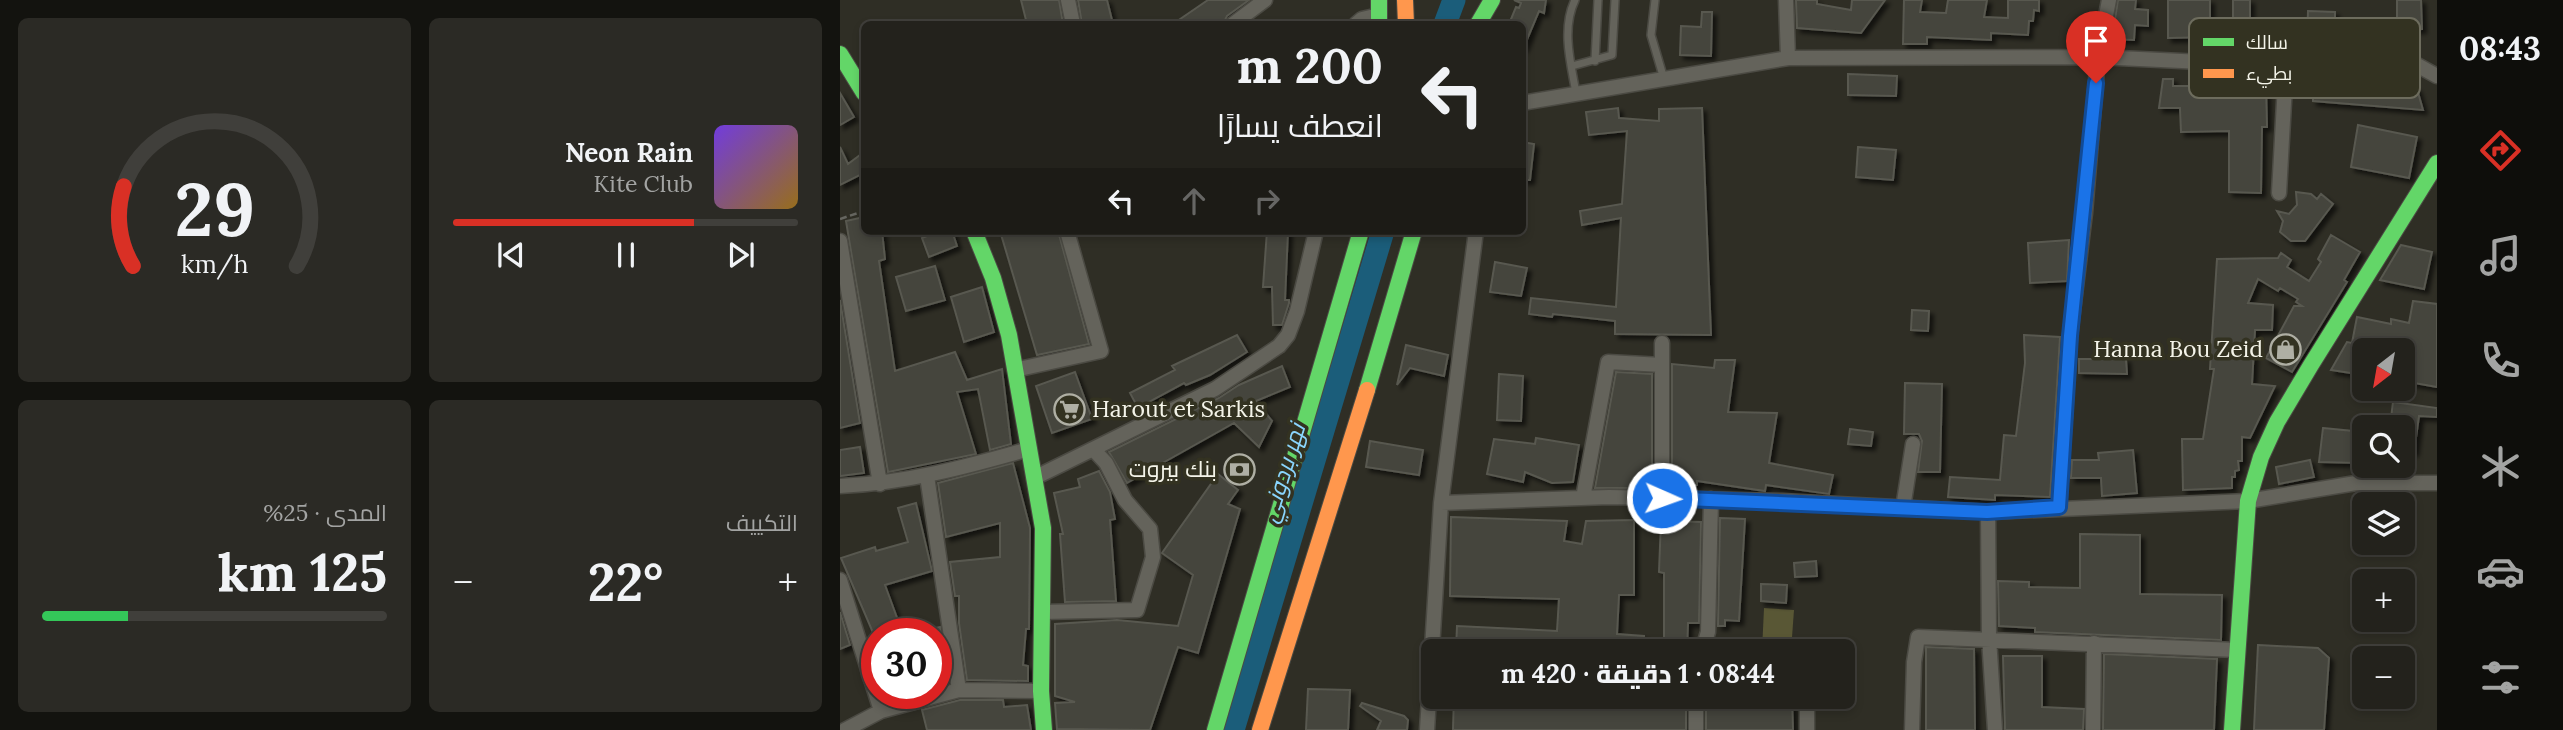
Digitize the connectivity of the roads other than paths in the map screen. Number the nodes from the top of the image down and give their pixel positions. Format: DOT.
graph roads {
  1 [pos="1068,0"];
  2 [pos="1265,0"];
  3 [pos="1405,0"];
  4 [pos="1479,0"];
  5 [pos="1492,0"];
  6 [pos="1575,0"];
  7 [pos="1598,0"];
  8 [pos="1615,0"];
  9 [pos="1655,0"];
  10 [pos="1786,0"];
  11 [pos="2109,0"];
  12 [pos="1379,13"];
  13 [pos="1072,21"];
  14 [pos="1237,21"];
  15 [pos="1360,21"];
  16 [pos="1406,21"];
  17 [pos="1473,21"];
  18 [pos="1480,21"];
  19 [pos="840,54"];
  20 [pos="2098,57"];
  21 [pos="1788,58"];
  22 [pos="1595,61"];
  23 [pos="2189,61"];
  24 [pos="1572,66"];
  25 [pos="2420,67"];
  26 [pos="846,73"];
  27 [pos="2437,76"];
  28 [pos="1664,80"];
  29 [pos="861,90"];
  30 [pos="1576,93"];
  31 [pos="2284,98"];
  32 [pos="1526,102"];
  33 [pos="2437,163"];
  34 [pos="2279,193"];
  35 [pos="976,235"];
  36 [pos="1068,235"];
  37 [pos="1314,235"];
  38 [pos="1360,235"];
  39 [pos="1413,235"];
  40 [pos="1475,235"];
  41 [pos="840,241"];
  42 [pos="1662,343"];
  43 [pos="1662,365"];
  44 [pos="1015,370"];
  45 [pos="1913,444"];
  46 [pos="1029,449"];
  47 [pos="1093,449"];
  48 [pos="927,476"];
  49 [pos="1034,478"];
  50 [pos="2437,483"];
  51 [pos="880,484"];
  52 [pos="840,486"];
  53 [pos="1583,498"];
  54 [pos="1662,498"];
  55 [pos="1711,499"];
  56 [pos="2248,501"];
  57 [pos="1441,503"];
  58 [pos="2059,507"];
  59 [pos="1903,508"];
  60 [pos="1987,512"];
  61 [pos="840,580"];
  62 [pos="1042,612"];
  63 [pos="1989,638"];
  64 [pos="1706,639"];
  65 [pos="2094,643"];
  66 [pos="2236,650"];
  67 [pos="959,690"];
  68 [pos="1041,691"];
  69 [pos="1696,709"];
  70 [pos="1807,709"];
  71 [pos="881,711"];
  72 [pos="845,730"];
  73 [pos="1044,730"];
  74 [pos="1215,730"];
  75 [pos="1261,730"];
  76 [pos="1427,730"];
  77 [pos="1696,730"];
  78 [pos="1807,730"];
  79 [pos="1912,730"];
  80 [pos="1995,730"];
  81 [pos="2093,730"];
  82 [pos="2232,730"];
  1 -- 13 [label="street"];
  2 -- 14 [label="street"];
  3 -- 16 [label="main road"];
  4 -- 17 [label="main road"];
  5 -- 18 [label="main road"];
  6 -- 24 [label="lane"];
  7 -- 22 [label="lane"];
  8 -- 22 [label="lane"];
  9 -- 28 [label="lane"];
  10 -- 21 [label="street"];
  11 -- 20 [label="street"];
  12 -- 15 [label="street"];
  19 -- 26 [label="main road"];
  20 -- 21 [label="street"];
  20 -- 23 [label="street"];
  20 -- 58 [label="street"];
  21 -- 28 [label="street"];
  22 -- 24 [label="lane"];
  24 -- 30 [label="lane"];
  25 -- 27 [label="street"];
  26 -- 29 [label="main road"];
  28 -- 30 [label="street"];
  30 -- 32 [label="street"];
  31 -- 34 [label="street"];
  33 -- 56 [label="main road"];
  35 -- 44 [label="main road"];
  36 -- 44 [label="street"];
  37 -- 47 [label="street"];
  38 -- 74 [label="main road"];
  39 -- 75 [label="main road"];
  40 -- 57 [label="street"];
  41 -- 51 [label="street"];
  42 -- 43 [label="street"];
  43 -- 53 [label="street"];
  43 -- 54 [label="street"];
  44 -- 46 [label="main road"];
  45 -- 59 [label="street"];
  46 -- 48 [label="street"];
  46 -- 49 [label="main road"];
  47 -- 49 [label="street"];
  47 -- 62 [label="street"];
  48 -- 51 [label="street"];
  48 -- 67 [label="street"];
  49 -- 62 [label="main road"];
  50 -- 56 [label="street"];
  51 -- 52 [label="street"];
  53 -- 54 [label="street"];
  53 -- 57 [label="street"];
  54 -- 55 [label="street"];
  55 -- 59 [label="street"];
  55 -- 64 [label="street"];
  56 -- 58 [label="street"];
  56 -- 66 [label="main road"];
  57 -- 76 [label="street"];
  58 -- 60 [label="street"];
  59 -- 60 [label="street"];
  60 -- 63 [label="street"];
  61 -- 71 [label="street"];
  62 -- 68 [label="main road"];
  63 -- 65 [label="street"];
  63 -- 79 [label="street"];
  63 -- 80 [label="street"];
  65 -- 66 [label="street"];
  65 -- 81 [label="street"];
  66 -- 82 [label="main road"];
  67 -- 68 [label="street"];
  67 -- 71 [label="street"];
  68 -- 73 [label="main road"];
  69 -- 77 [label="street"];
  70 -- 78 [label="street"];
  71 -- 72 [label="street"];
}
